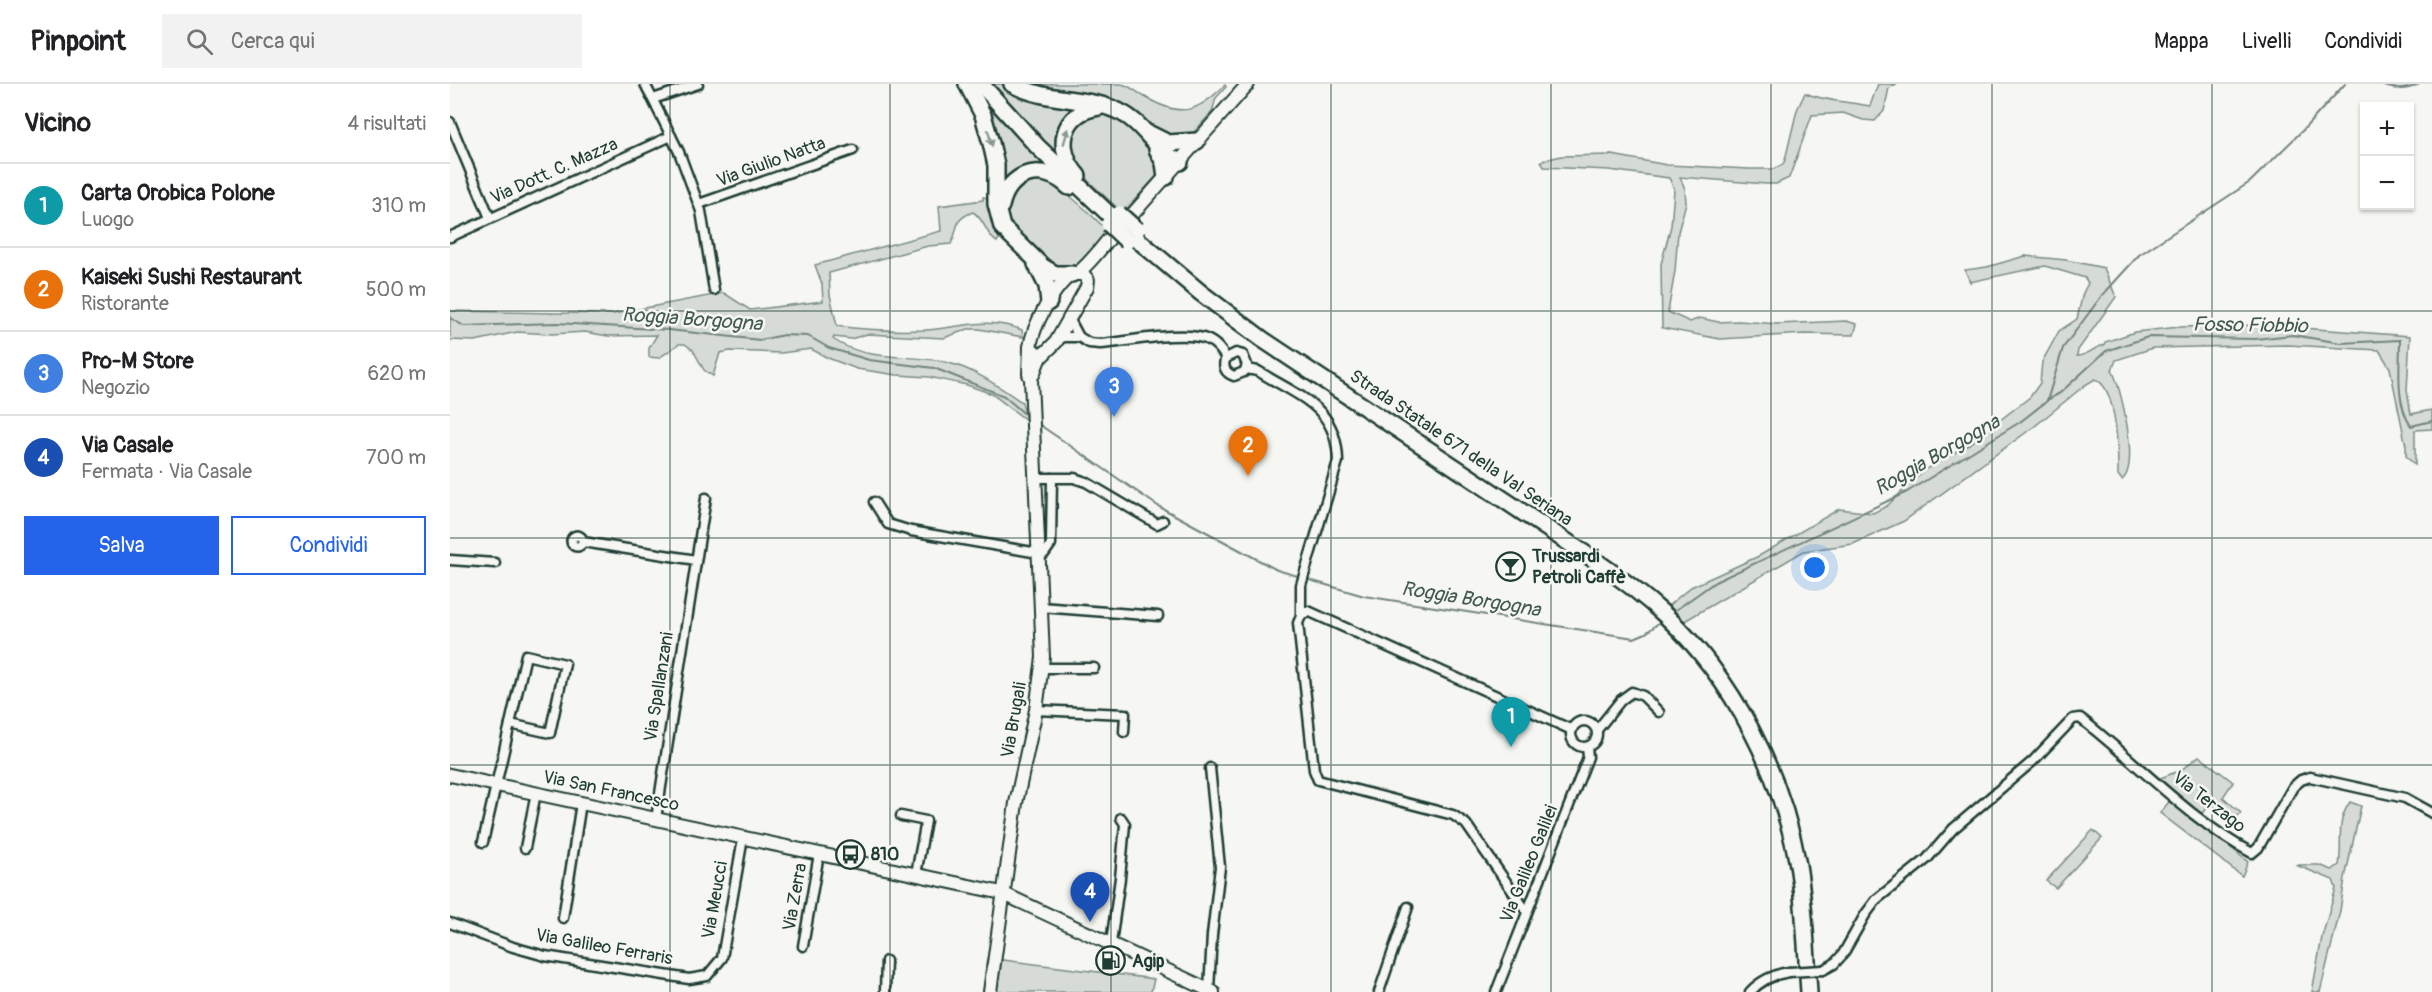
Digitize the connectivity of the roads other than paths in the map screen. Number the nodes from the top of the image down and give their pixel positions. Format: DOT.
graph roads {
  1 [pos="645,84"];
  2 [pos="698,84"];
  3 [pos="967,84"];
  4 [pos="981,84"];
  5 [pos="1012,84"];
  6 [pos="1248,84"];
  7 [pos="653,99"];
  8 [pos="1105,106"];
  9 [pos="450,122"];
  10 [pos="671,136"];
  11 [pos="1197,141"];
  12 [pos="1162,145"];
  13 [pos="853,150"];
  14 [pos="1180,162"];
  15 [pos="1166,177"];
  16 [pos="699,204"];
  17 [pos="999,215"];
  18 [pos="490,218"];
  19 [pos="1123,227"];
  20 [pos="450,237"];
  21 [pos="1032,259"];
  22 [pos="1080,275"];
  23 [pos="714,290"];
  24 [pos="1049,302"];
  25 [pos="1069,318"];
  26 [pos="1079,337"];
  27 [pos="1056,342"];
  28 [pos="1030,347"];
  29 [pos="1043,354"];
  30 [pos="1226,358"];
  31 [pos="1246,369"];
  32 [pos="1031,379"];
  33 [pos="1035,478"];
  34 [pos="1052,478"];
  35 [pos="706,498"];
  36 [pos="874,502"];
  37 [pos="1163,521"];
  38 [pos="583,542"];
  39 [pos="1038,553"];
  40 [pos="450,560"];
  41 [pos="696,560"];
  42 [pos="495,563"];
  43 [pos="1041,607"];
  44 [pos="1158,616"];
  45 [pos="1301,616"];
  46 [pos="1041,668"];
  47 [pos="1094,668"];
  48 [pos="1036,710"];
  49 [pos="1659,712"];
  50 [pos="510,724"];
  51 [pos="1572,730"];
  52 [pos="1597,730"];
  53 [pos="1125,732"];
  54 [pos="1587,747"];
  55 [pos="1210,768"];
  56 [pos="450,775"];
  57 [pos="497,785"];
  58 [pos="536,793"];
  59 [pos="581,803"];
  60 [pos="2432,813"];
  61 [pos="901,816"];
  62 [pos="1121,818"];
  63 [pos="656,819"];
  64 [pos="743,838"];
  65 [pos="483,842"];
  66 [pos="525,848"];
  67 [pos="819,854"];
  68 [pos="916,874"];
  69 [pos="1002,892"];
  70 [pos="1408,907"];
  71 [pos="1527,912"];
  72 [pos="563,918"];
  73 [pos="450,923"];
  74 [pos="1111,943"];
  75 [pos="803,946"];
  76 [pos="886,961"];
  77 [pos="716,966"];
  78 [pos="1211,991"];
  79 [pos="885,992"];
  80 [pos="990,992"];
  81 [pos="1378,992"];
  82 [pos="1496,992"];
  83 [pos="1750,992"];
  84 [pos="1809,992"];
  1 -- 7 [label="street"];
  2 -- 7 [label="street"];
  3 -- 17 [label="highway, one-way"];
  4 -- 19 [label="highway, Strada Statale 671 della Val Seriana"];
  5 -- 8 [label="highway"];
  6 -- 11 [label="street"];
  7 -- 10 [label="street"];
  8 -- 12 [label="highway"];
  19 -- 8 [label="highway, one-way"];
  9 -- 18 [label="street"];
  10 -- 16 [label="street"];
  10 -- 18 [label="street, Via Dott. C. Mazza"];
  11 -- 12 [label="highway"];
  11 -- 14 [label="street"];
  12 -- 14 [label="highway"];
  12 -- 15 [label="highway"];
  13 -- 16 [label="street, Via Giulio Natta"];
  14 -- 15 [label="street"];
  15 -- 19 [label="street"];
  16 -- 23 [label="street"];
  17 -- 19 [label="highway"];
  17 -- 21 [label="highway"];
  18 -- 20 [label="street, Via Dott. C. Mazza"];
  19 -- 22 [label="street"];
  19 -- 84 [label="highway, Strada Statale 671 della Val Seriana"];
  21 -- 22 [label="highway"];
  21 -- 24 [label="highway"];
  22 -- 24 [label="street"];
  22 -- 25 [label="street"];
  24 -- 28 [label="street"];
  25 -- 26 [label="street"];
  25 -- 27 [label="street"];
  26 -- 27 [label="street"];
  26 -- 30 [label="street"];
  27 -- 29 [label="street"];
  28 -- 29 [label="street"];
  28 -- 32 [label="street, Via Brugali"];
  29 -- 32 [label="street"];
  30 -- 31 [label="street"];
  30 -- 31 [label="street"];
  31 -- 45 [label="street"];
  32 -- 33 [label="street, Via Brugali"];
  33 -- 34 [label="street"];
  33 -- 39 [label="street, Via Brugali"];
  34 -- 37 [label="street"];
  34 -- 39 [label="street"];
  35 -- 41 [label="street, Via Spallanzani"];
  36 -- 39 [label="street"];
  38 -- 41 [label="street"];
  39 -- 43 [label="street, Via Brugali"];
  40 -- 42 [label="street"];
  41 -- 63 [label="street, Via Spallanzani"];
  43 -- 44 [label="street"];
  43 -- 46 [label="street, Via Brugali"];
  45 -- 51 [label="street"];
  45 -- 71 [label="street"];
  46 -- 47 [label="street"];
  46 -- 48 [label="street, Via Brugali"];
  48 -- 53 [label="street"];
  48 -- 69 [label="street, Via Brugali"];
  49 -- 52 [label="street"];
  50 -- 50 [label="street"];
  50 -- 57 [label="street"];
  51 -- 52 [label="street"];
  51 -- 54 [label="street"];
  52 -- 54 [label="street"];
  54 -- 71 [label="street, Via Galileo Galilei"];
  55 -- 78 [label="street"];
  56 -- 57 [label="street, Via San Francesco"];
  57 -- 58 [label="street, Via San Francesco"];
  57 -- 65 [label="street"];
  58 -- 59 [label="street, Via San Francesco"];
  58 -- 66 [label="street"];
  59 -- 63 [label="street, Via San Francesco"];
  59 -- 72 [label="street"];
  60 -- 83 [label="street, Via Terzago, bridge"];
  61 -- 68 [label="street"];
  62 -- 74 [label="street"];
  63 -- 64 [label="street, Via San Francesco"];
  64 -- 67 [label="street, Via San Francesco"];
  64 -- 77 [label="street, Via Meucci"];
  67 -- 68 [label="street, Via San Francesco"];
  67 -- 75 [label="street, Via Zerra"];
  68 -- 69 [label="street, Via San Francesco"];
  69 -- 74 [label="street, Via San Francesco"];
  69 -- 80 [label="street, Via Brugali"];
  70 -- 81 [label="street"];
  71 -- 82 [label="street, Via Galileo Galilei"];
  73 -- 77 [label="street, Via Galileo Ferraris"];
  74 -- 78 [label="street, Via San Francesco"];
  76 -- 79 [label="street"];
}
